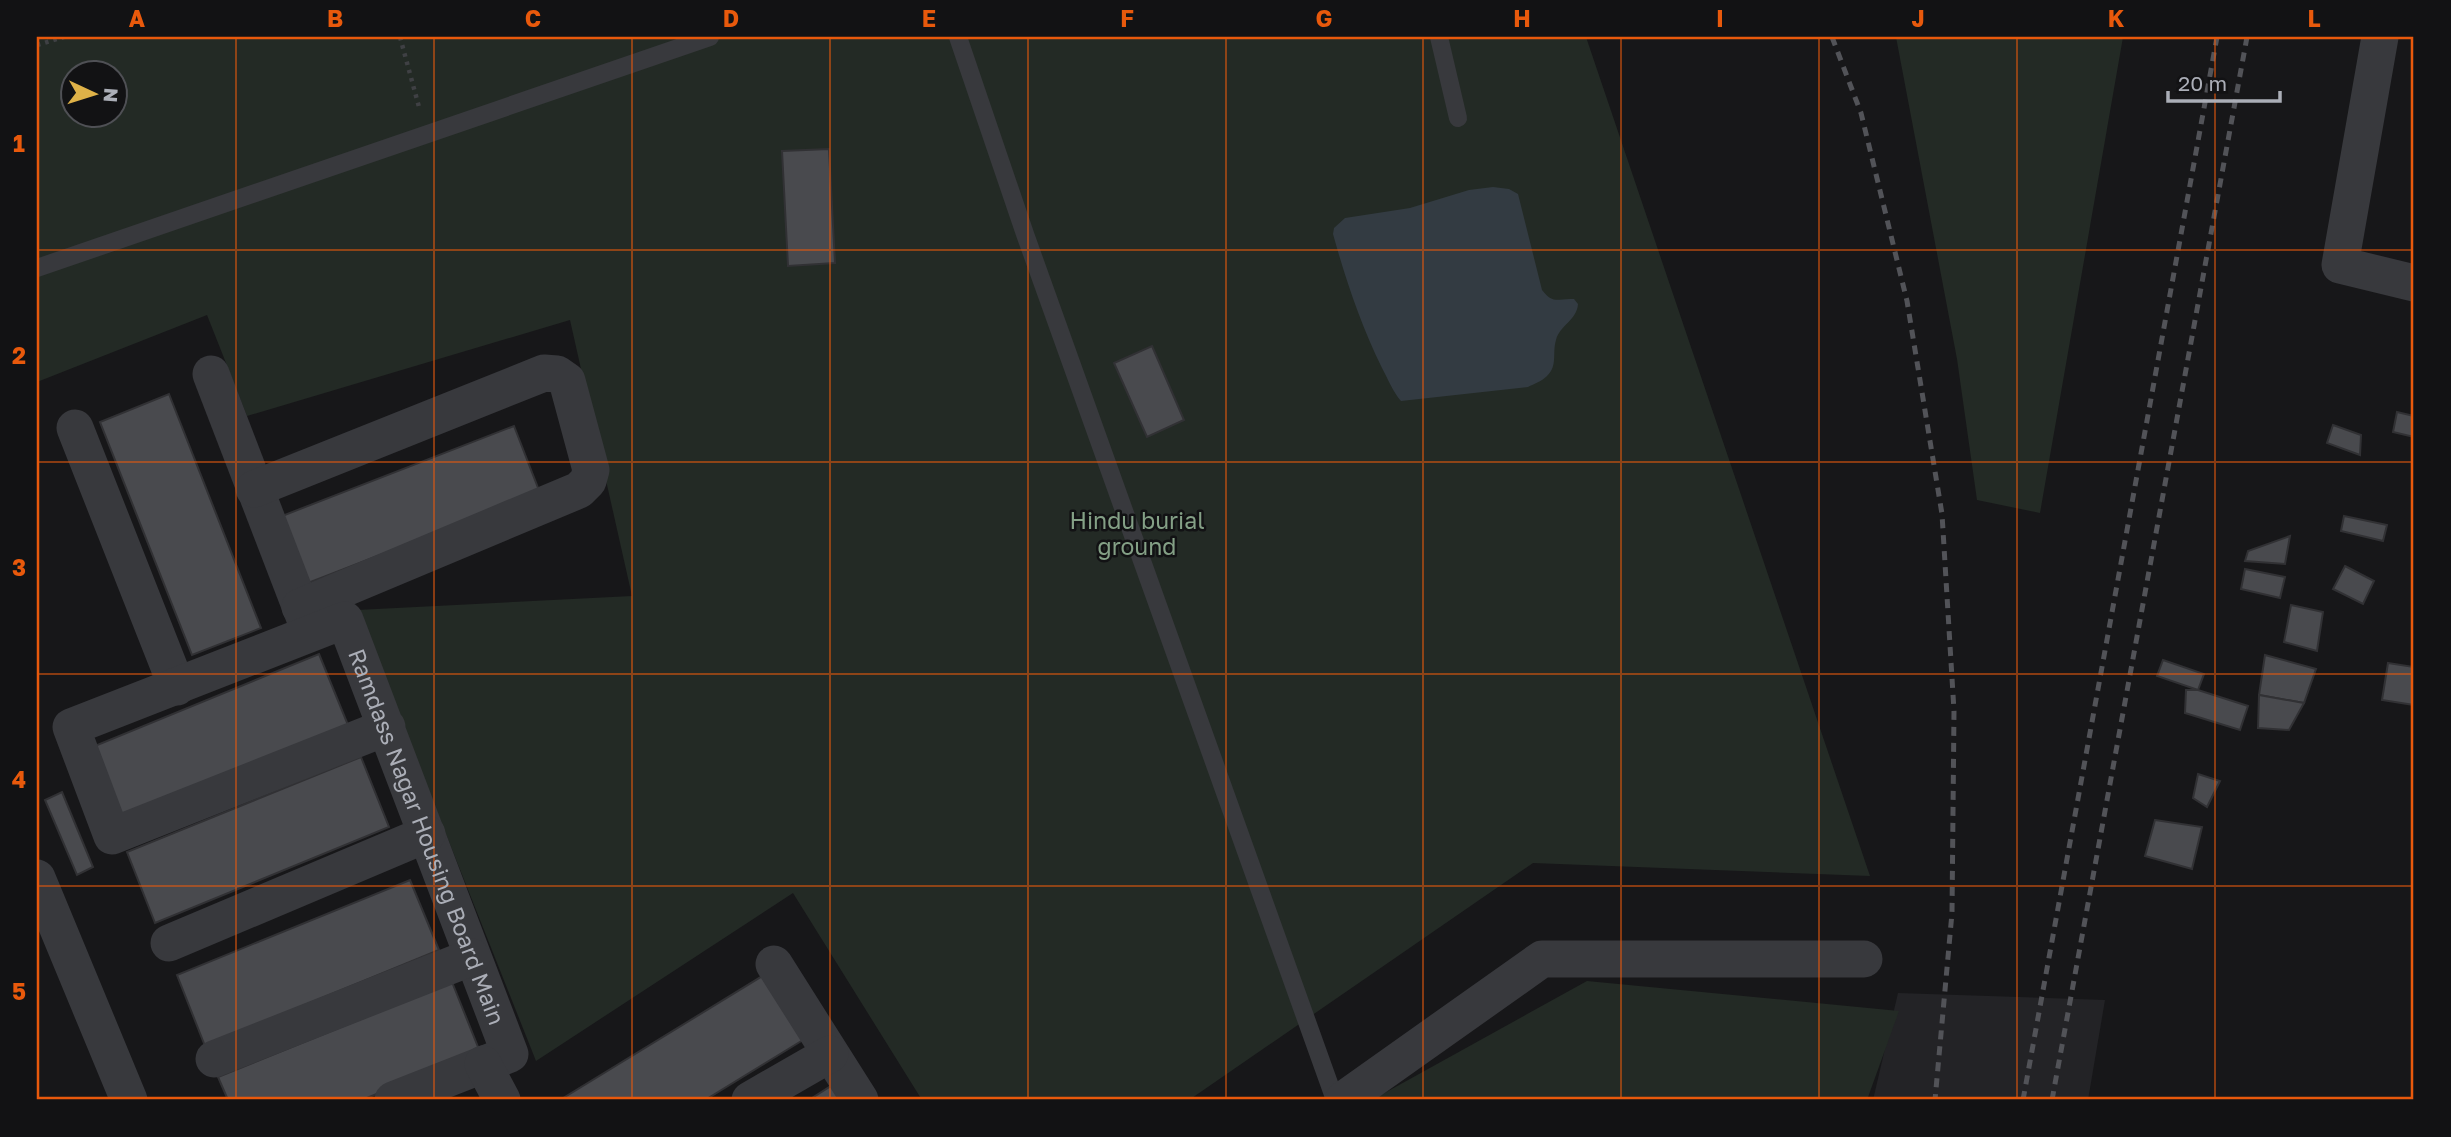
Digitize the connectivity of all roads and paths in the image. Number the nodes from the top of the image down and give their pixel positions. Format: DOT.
graph roads {
  1 [pos="65,37"];
  2 [pos="400,37"];
  3 [pos="710,37"];
  4 [pos="958,37"];
  5 [pos="1439,37"];
  6 [pos="2380,37"];
  7 [pos="37,45"];
  8 [pos="1458,118"];
  9 [pos="426,133"];
  10 [pos="37,268"];
  11 [pos="2414,283"];
  12 [pos="211,374"];
  13 [pos="75,428"];
  14 [pos="254,489"];
  15 [pos="340,606"];
  16 [pos="306,620"];
  17 [pos="177,687"];
  18 [pos="387,727"];
  19 [pos="427,834"];
  20 [pos="37,878"];
  21 [pos="169,943"];
  22 [pos="472,957"];
  23 [pos="1864,959"];
  24 [pos="774,964"];
  25 [pos="830,1054"];
  26 [pos="214,1059"];
  27 [pos="496,1059"];
  28 [pos="129,1100"];
  29 [pos="393,1100"];
  30 [pos="502,1100"];
  31 [pos="750,1100"];
  32 [pos="860,1100"];
  33 [pos="1335,1100"];
  34 [pos="1343,1100"];
  1 -- 7 [label="path"];
  2 -- 9 [label="path"];
  3 -- 9 [label="lane"];
  4 -- 33 [label="lane"];
  5 -- 8 [label="lane"];
  6 -- 11 [label="street"];
  9 -- 10 [label="lane"];
  12 -- 14 [label="street"];
  13 -- 17 [label="street"];
  14 -- 15 [label="street"];
  14 -- 16 [label="street"];
  15 -- 16 [label="street"];
  15 -- 18 [label="street, Ramdass Nagar Housing Board Main"];
  16 -- 17 [label="street"];
  17 -- 18 [label="street"];
  18 -- 19 [label="street, Ramdass Nagar Housing Board Main"];
  19 -- 21 [label="street"];
  19 -- 22 [label="street, Ramdass Nagar Housing Board Main"];
  20 -- 28 [label="street"];
  22 -- 26 [label="street"];
  22 -- 27 [label="street, Ramdass Nagar Housing Board Main"];
  23 -- 34 [label="street"];
  24 -- 25 [label="street"];
  25 -- 31 [label="street"];
  25 -- 32 [label="street"];
  27 -- 29 [label="street"];
  27 -- 30 [label="street, Ramdass Nagar Housing Board Main"];
}
